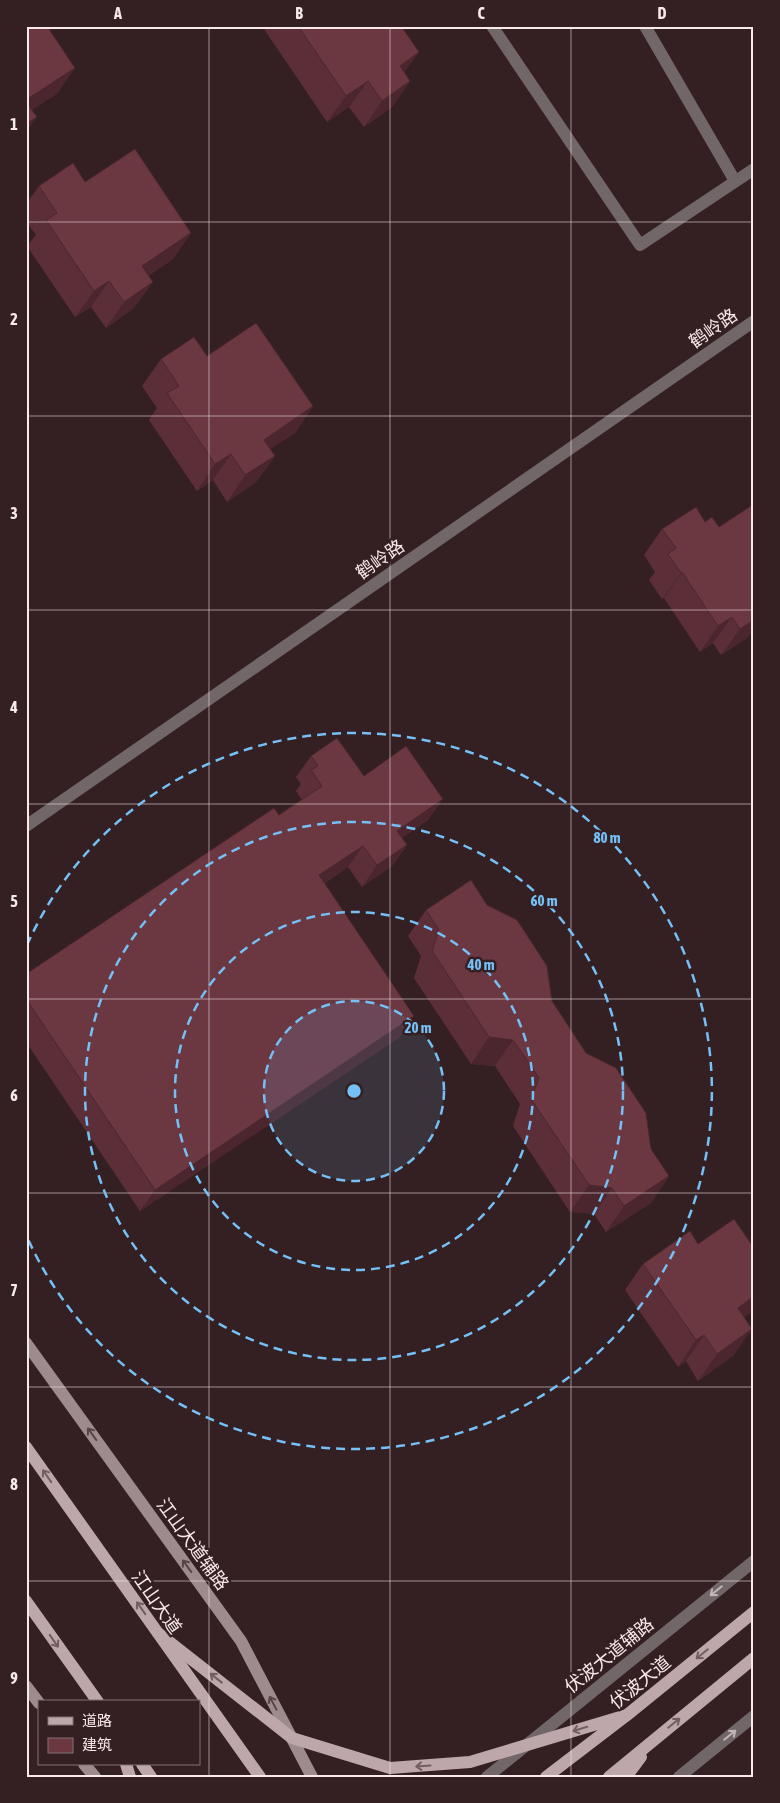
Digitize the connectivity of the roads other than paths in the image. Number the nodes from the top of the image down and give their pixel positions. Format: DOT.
graph roads {
  1 [pos="492,26"];
  2 [pos="645,26"];
  3 [pos="754,169"];
  4 [pos="736,181"];
  5 [pos="754,321"];
  6 [pos="26,826"];
  7 [pos="26,1343"];
  8 [pos="26,1447"];
  9 [pos="754,1561"];
  10 [pos="26,1601"];
  11 [pos="754,1612"];
  12 [pos="158,1633"];
  13 [pos="754,1658"];
  14 [pos="26,1686"];
  15 [pos="97,1700"];
  16 [pos="38,1702"];
  17 [pos="627,1715"];
  18 [pos="754,1716"];
  19 [pos="292,1738"];
  20 [pos="652,1741"];
  21 [pos="526,1746"];
  22 [pos="86,1766"];
  23 [pos="143,1766"];
  24 [pos="95,1777"];
  25 [pos="151,1777"];
  26 [pos="260,1777"];
  27 [pos="312,1777"];
  28 [pos="487,1777"];
  29 [pos="546,1777"];
  30 [pos="609,1777"];
  31 [pos="626,1777"];
  32 [pos="679,1777"];
  1 -- 4 [label="street"];
  2 -- 4 [label="street"];
  3 -- 4 [label="street"];
  5 -- 6 [label="street, 鹤岭路"];
  19 -- 7 [label="street, 江山大道辅路, one-way"];
  12 -- 8 [label="main road, 江山大道, one-way"];
  9 -- 21 [label="street, 伏波大道辅路, one-way"];
  10 -- 15 [label="main road, one-way"];
  11 -- 17 [label="main road, 伏波大道, one-way"];
  19 -- 12 [label="main road, one-way"];
  12 -- 26 [label="main road, 江山大道"];
  20 -- 13 [label="main road, one-way"];
  14 -- 16 [label="street"];
  17 -- 21 [label="main road, one-way"];
  17 -- 29 [label="main road, 伏波大道"];
  32 -- 18 [label="street, one-way"];
  21 -- 19 [label="main road, one-way"];
  19 -- 27 [label="street, 江山大道辅路"];
  20 -- 30 [label="main road"];
  20 -- 31 [label="main road"];
  21 -- 28 [label="street, 伏波大道辅路"];
  22 -- 24 [label="street"];
  23 -- 25 [label="main road"];
}
